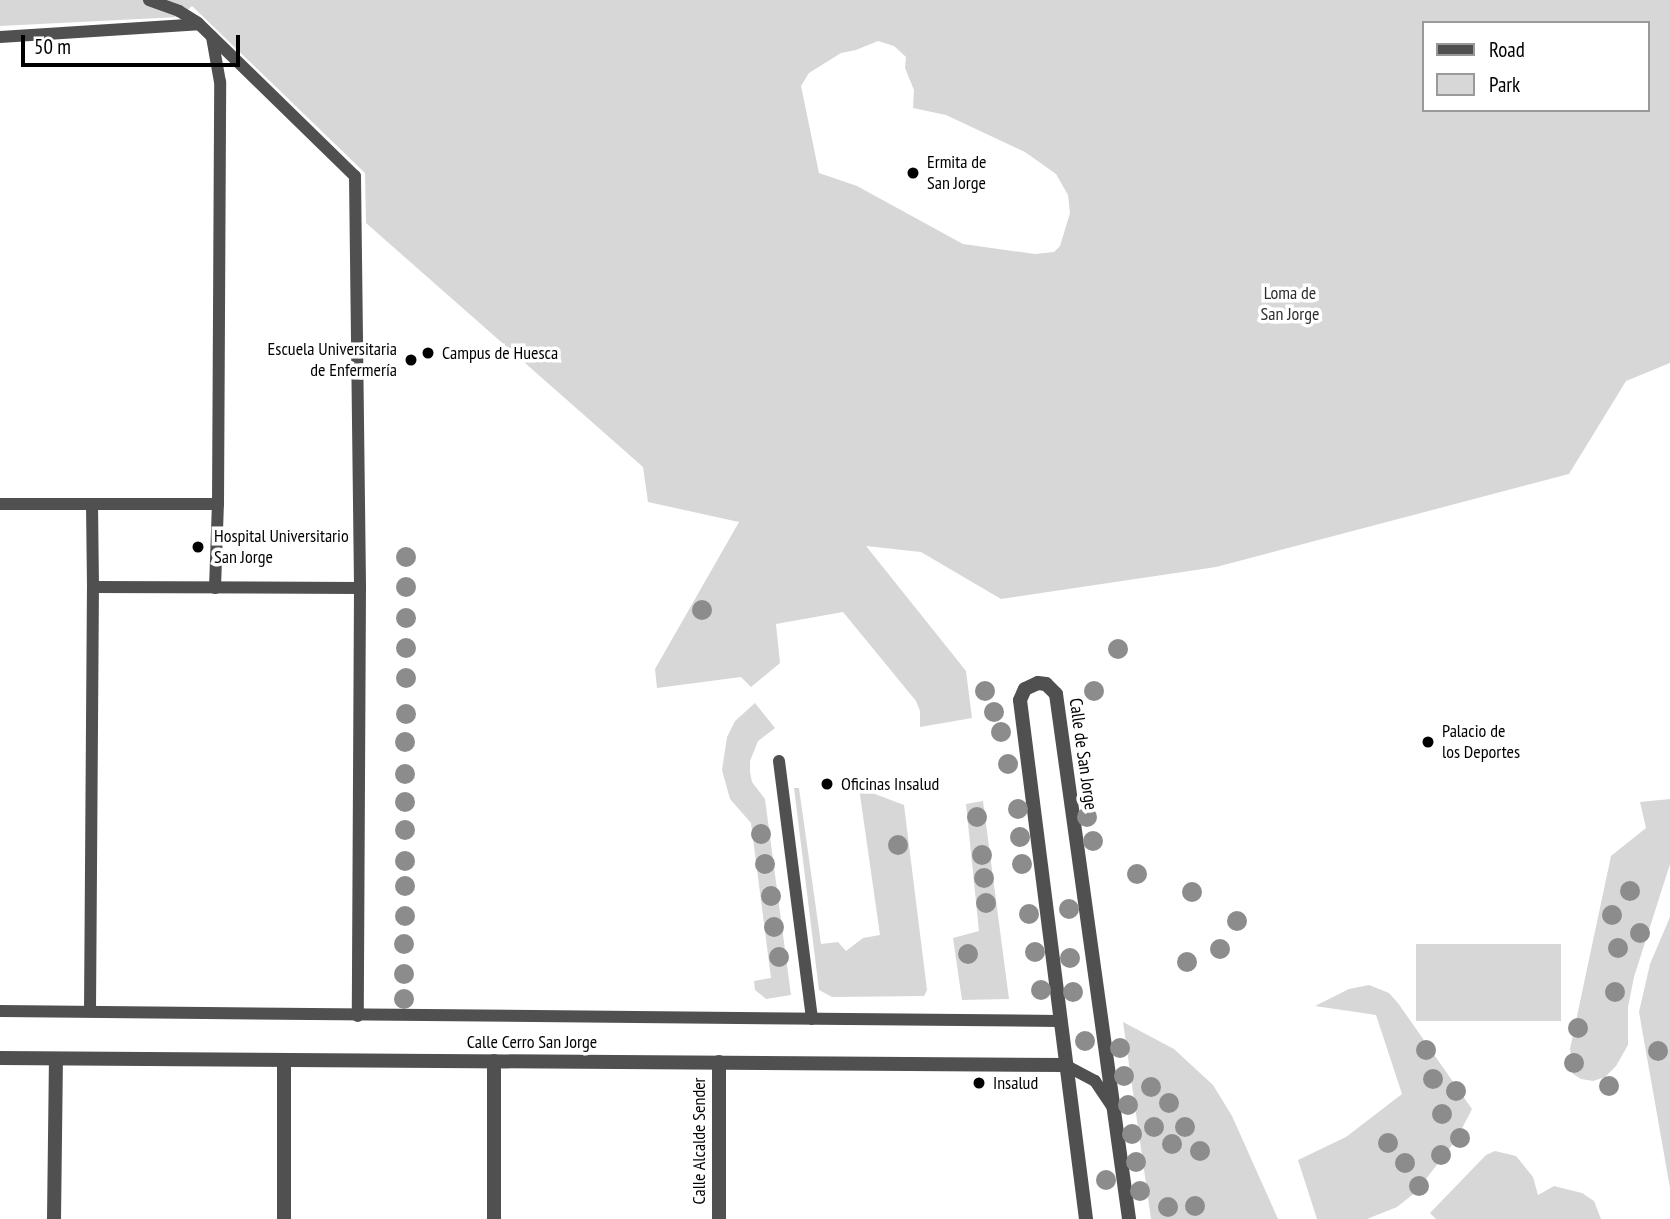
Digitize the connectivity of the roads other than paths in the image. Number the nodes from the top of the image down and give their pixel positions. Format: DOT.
graph roads {
  1 [pos="149,0"];
  2 [pos="198,24"];
  3 [pos="0,37"];
  4 [pos="212,37"];
  5 [pos="0,504"];
  6 [pos="92,504"];
  7 [pos="218,504"];
  8 [pos="93,587"];
  9 [pos="215,588"];
  10 [pos="360,588"];
  11 [pos="779,761"];
  12 [pos="0,1011"];
  13 [pos="90,1011"];
  14 [pos="358,1016"];
  15 [pos="812,1019"];
  16 [pos="1059,1021"];
  17 [pos="0,1058"];
  18 [pos="55,1059"];
  19 [pos="284,1060"];
  20 [pos="495,1061"];
  21 [pos="719,1062"];
  22 [pos="1065,1065"];
  23 [pos="1114,1109"];
  24 [pos="54,1219"];
  25 [pos="284,1219"];
  26 [pos="494,1219"];
  27 [pos="719,1219"];
  28 [pos="1086,1219"];
  29 [pos="1129,1219"];
  1 -- 2 [label="lane"];
  2 -- 3 [label="lane"];
  2 -- 4 [label="lane"];
  4 -- 7 [label="lane"];
  4 -- 10 [label="lane"];
  5 -- 6 [label="lane"];
  6 -- 7 [label="lane"];
  6 -- 8 [label="lane"];
  7 -- 9 [label="lane"];
  8 -- 9 [label="lane"];
  8 -- 13 [label="lane"];
  9 -- 10 [label="lane"];
  10 -- 14 [label="lane"];
  11 -- 15 [label="lane"];
  12 -- 13 [label="lane"];
  13 -- 14 [label="lane"];
  14 -- 15 [label="lane"];
  15 -- 16 [label="lane"];
  16 -- 22 [label="street, Calle de San Jorge"];
  16 -- 23 [label="street, Calle de San Jorge"];
  17 -- 18 [label="street, Calle Cerro San Jorge"];
  18 -- 19 [label="street, Calle Cerro San Jorge"];
  18 -- 24 [label="street"];
  19 -- 20 [label="street, Calle Cerro San Jorge"];
  19 -- 25 [label="street"];
  20 -- 21 [label="street, Calle Cerro San Jorge"];
  20 -- 26 [label="street"];
  21 -- 22 [label="street, Calle Cerro San Jorge"];
  21 -- 27 [label="street, Calle Alcalde Sender"];
  22 -- 23 [label="lane"];
  22 -- 28 [label="street, Calle de San Jorge"];
  23 -- 29 [label="street, Calle de San Jorge"];
}
